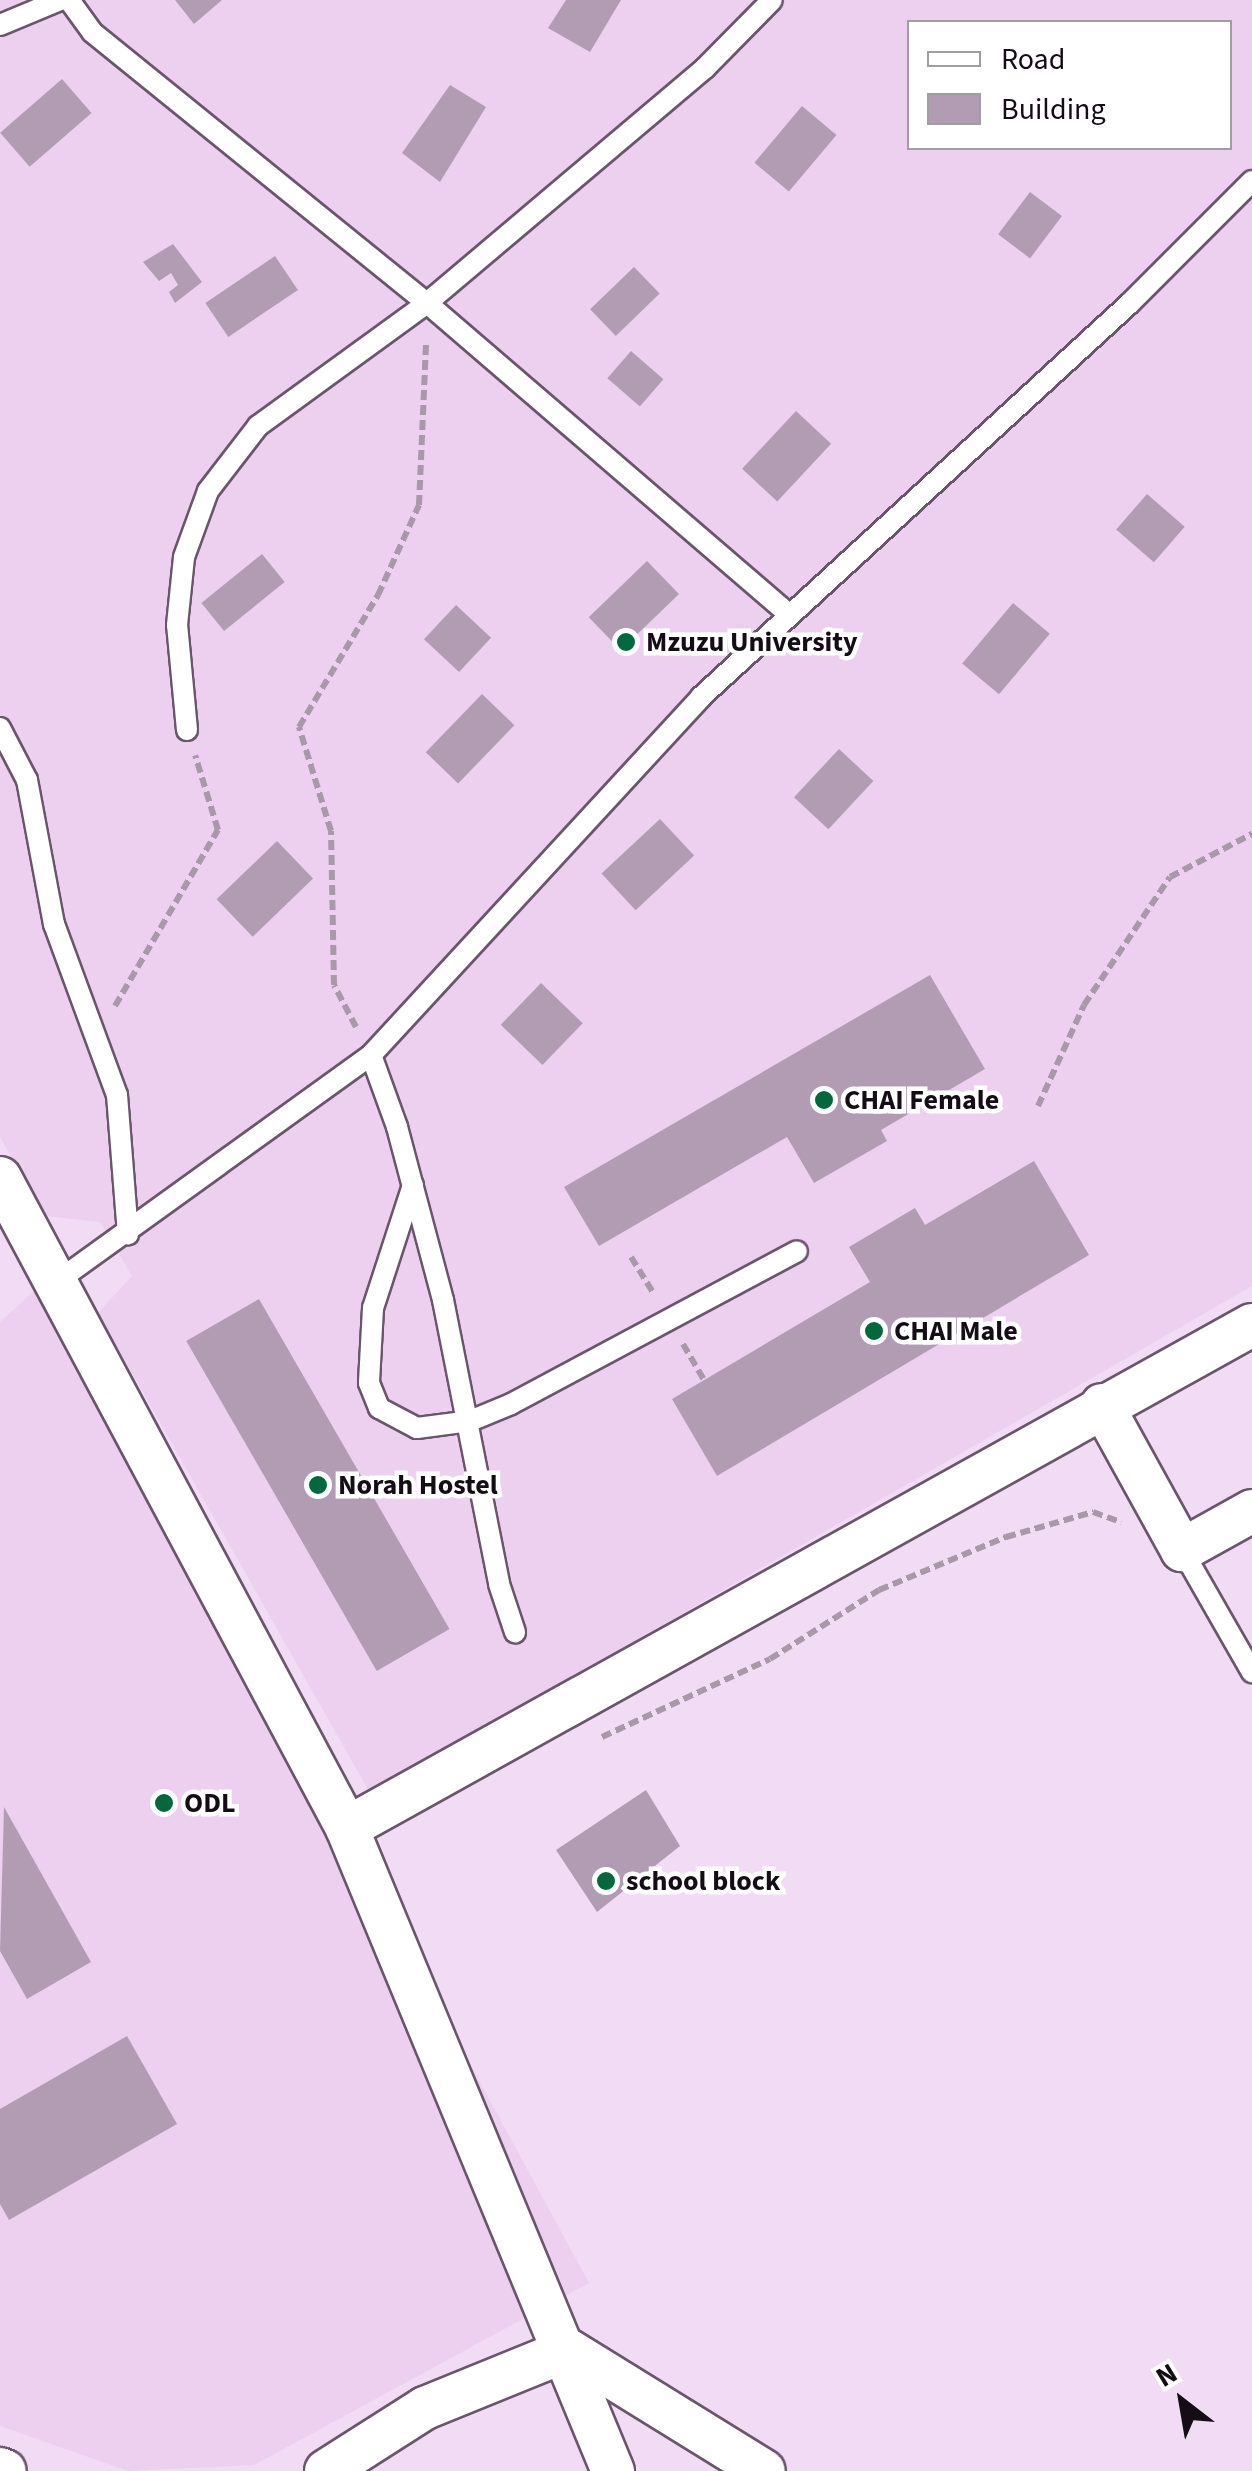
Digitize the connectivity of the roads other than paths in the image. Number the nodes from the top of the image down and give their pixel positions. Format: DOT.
graph roads {
  1 [pos="60,0"];
  2 [pos="68,0"];
  3 [pos="772,0"];
  4 [pos="0,26"];
  5 [pos="1252,180"];
  6 [pos="428,303"];
  7 [pos="788,613"];
  8 [pos="0,728"];
  9 [pos="188,730"];
  10 [pos="371,1055"];
  11 [pos="0,1178"];
  12 [pos="413,1185"];
  13 [pos="128,1235"];
  14 [pos="798,1251"];
  15 [pos="59,1280"];
  16 [pos="1252,1325"];
  17 [pos="1102,1405"];
  18 [pos="470,1421"];
  19 [pos="1252,1511"];
  20 [pos="1182,1550"];
  21 [pos="514,1632"];
  22 [pos="1252,1672"];
  23 [pos="346,1828"];
  24 [pos="568,2350"];
  25 [pos="326,2471"];
  26 [pos="613,2471"];
  27 [pos="764,2471"];
  1 -- 4 [label="lane"];
  2 -- 6 [label="lane"];
  3 -- 6 [label="lane"];
  5 -- 7 [label="lane"];
  6 -- 7 [label="lane"];
  6 -- 9 [label="lane"];
  7 -- 10 [label="lane"];
  8 -- 13 [label="lane"];
  10 -- 12 [label="lane"];
  10 -- 13 [label="lane"];
  11 -- 15 [label="street"];
  12 -- 18 [label="lane"];
  12 -- 18 [label="lane"];
  13 -- 15 [label="lane"];
  14 -- 18 [label="lane"];
  15 -- 23 [label="street"];
  16 -- 17 [label="street"];
  17 -- 20 [label="street"];
  17 -- 23 [label="street"];
  18 -- 21 [label="lane"];
  19 -- 20 [label="street"];
  20 -- 22 [label="lane"];
  23 -- 24 [label="street"];
  24 -- 25 [label="street"];
  24 -- 26 [label="street"];
  24 -- 27 [label="street"];
}
